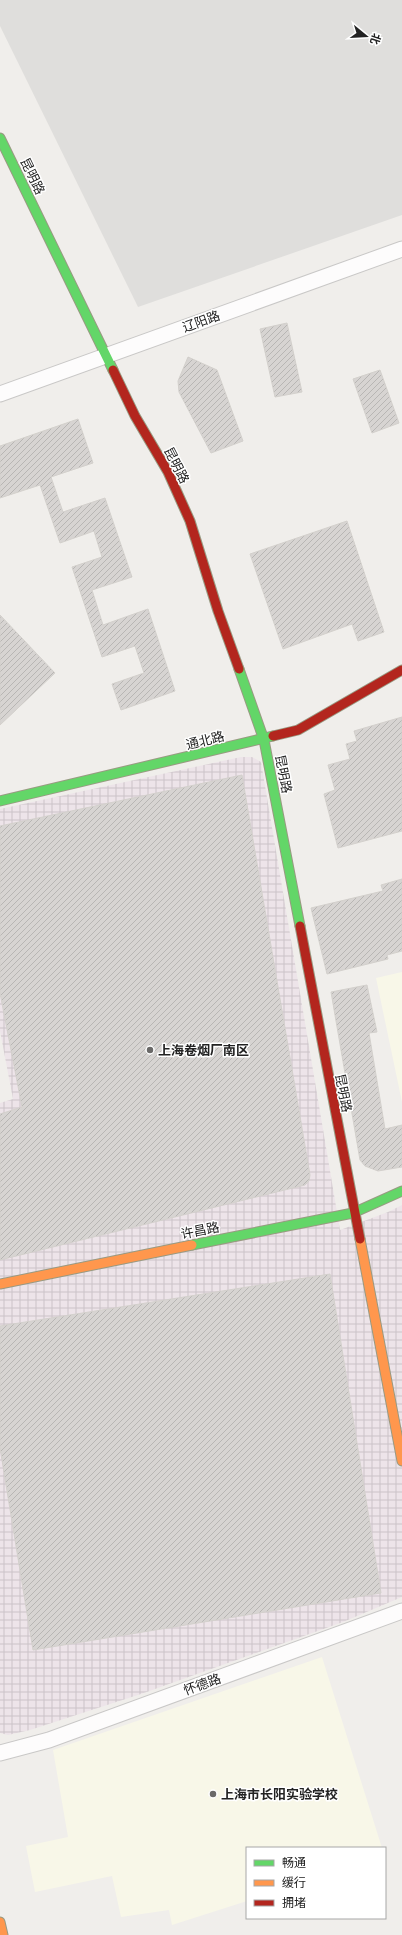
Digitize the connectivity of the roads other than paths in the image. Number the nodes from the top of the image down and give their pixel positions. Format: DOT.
graph roads {
  1 [pos="0,138"];
  2 [pos="402,249"];
  3 [pos="106,356"];
  4 [pos="0,394"];
  5 [pos="402,670"];
  6 [pos="264,740"];
  7 [pos="0,801"];
  8 [pos="402,1191"];
  9 [pos="353,1213"];
  10 [pos="0,1284"];
  11 [pos="402,1460"];
  12 [pos="402,1611"];
  13 [pos="0,1753"];
  14 [pos="0,1922"];
  15 [pos="3,1935"];
  1 -- 3 [label="street, 昆明路"];
  2 -- 3 [label="street, 辽阳路"];
  3 -- 4 [label="street, 辽阳路"];
  3 -- 6 [label="street, 昆明路"];
  5 -- 6 [label="street, 通北路"];
  6 -- 7 [label="street, 通北路"];
  6 -- 9 [label="street, 昆明路"];
  8 -- 9 [label="street, 许昌路"];
  9 -- 10 [label="street, 许昌路"];
  9 -- 11 [label="street, 昆明路"];
  12 -- 13 [label="street, 怀德路"];
  14 -- 15 [label="street"];
}
